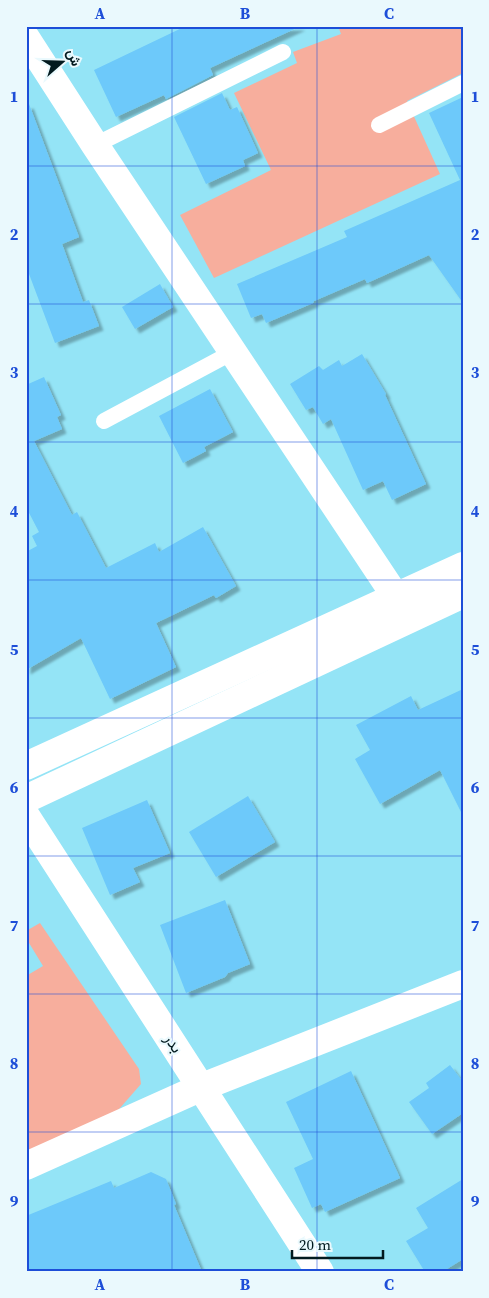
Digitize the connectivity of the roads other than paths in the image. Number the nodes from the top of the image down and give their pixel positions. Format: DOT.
graph roads {
  1 [pos="26,38"];
  2 [pos="283,52"];
  3 [pos="463,83"];
  4 [pos="379,125"];
  5 [pos="95,145"];
  6 [pos="233,352"];
  7 [pos="104,421"];
  8 [pos="463,566"];
  9 [pos="463,594"];
  10 [pos="396,597"];
  11 [pos="26,766"];
  12 [pos="26,799"];
  13 [pos="26,816"];
  14 [pos="463,984"];
  15 [pos="202,1086"];
  16 [pos="26,1166"];
  17 [pos="320,1272"];
  1 -- 5 [label="street"];
  2 -- 5 [label="lane"];
  3 -- 4 [label="lane"];
  5 -- 6 [label="street"];
  6 -- 7 [label="lane"];
  6 -- 10 [label="street"];
  8 -- 10 [label="street"];
  9 -- 12 [label="street"];
  10 -- 11 [label="street"];
  13 -- 15 [label="street, بدر"];
  14 -- 15 [label="street"];
  15 -- 16 [label="street"];
  15 -- 17 [label="street, بدر"];
}
